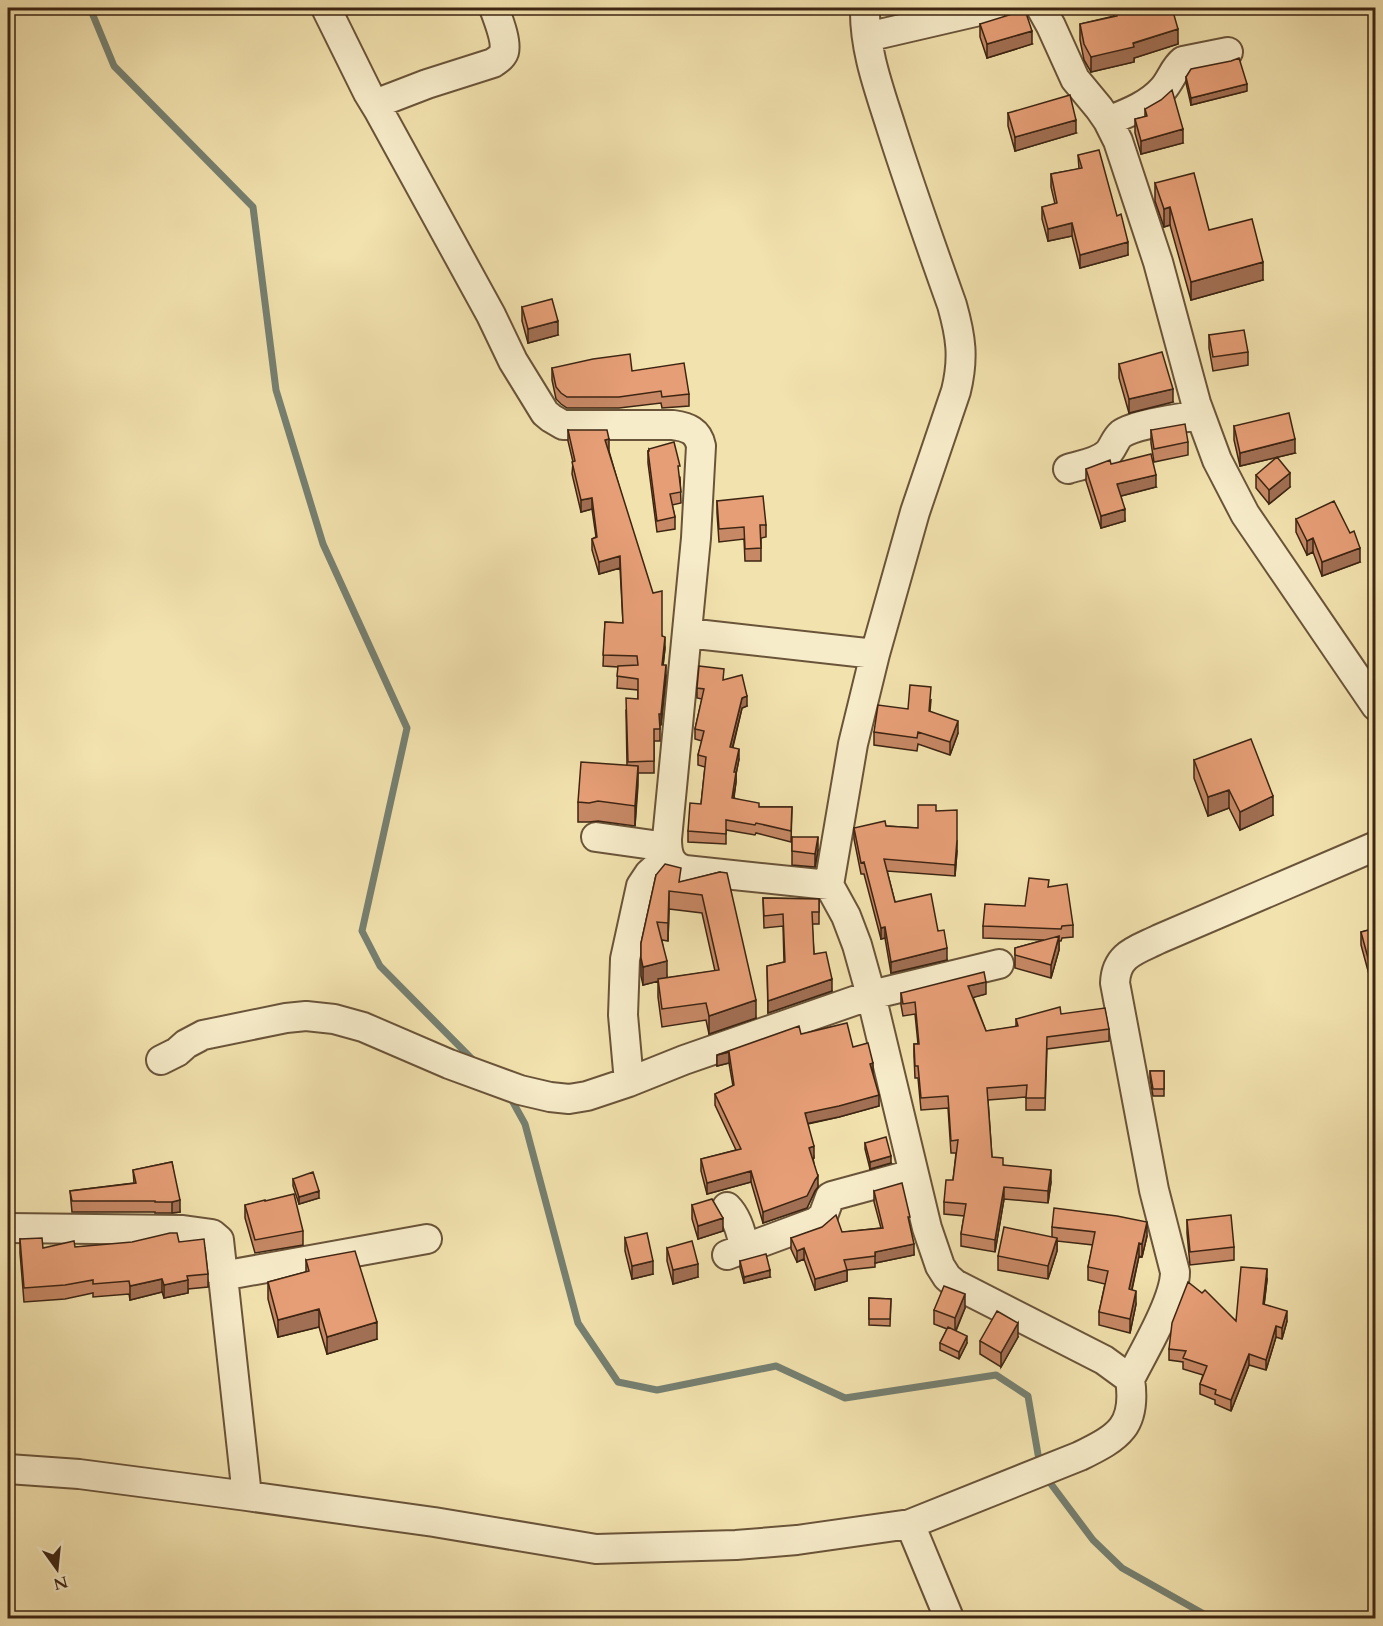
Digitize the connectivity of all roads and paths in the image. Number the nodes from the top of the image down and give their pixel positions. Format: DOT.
graph roads {
  1 [pos="326,8"];
  2 [pos="495,8"];
  3 [pos="865,8"];
  4 [pos="992,8"];
  5 [pos="1041,8"];
  6 [pos="867,37"];
  7 [pos="1228,52"];
  8 [pos="375,104"];
  9 [pos="1108,121"];
  10 [pos="1200,415"];
  11 [pos="1068,469"];
  12 [pos="687,633"];
  13 [pos="875,654"];
  14 [pos="1376,706"];
  15 [pos="596,837"];
  16 [pos="1376,846"];
  17 [pos="668,852"];
  18 [pos="830,885"];
  19 [pos="999,964"];
  20 [pos="871,995"];
  21 [pos="161,1060"];
  22 [pos="629,1082"];
  23 [pos="914,1174"];
  24 [pos="727,1207"];
  25 [pos="8,1228"];
  26 [pos="427,1239"];
  27 [pos="222,1276"];
  28 [pos="1130,1379"];
  29 [pos="8,1469"];
  30 [pos="247,1496"];
  31 [pos="910,1524"];
  32 [pos="949,1618"];
  1 -- 8 [label="street"];
  2 -- 8 [label="street"];
  3 -- 6 [label="street"];
  4 -- 6 [label="street"];
  5 -- 9 [label="street"];
  6 -- 13 [label="street"];
  7 -- 9 [label="street"];
  8 -- 12 [label="street"];
  9 -- 10 [label="street"];
  10 -- 11 [label="street"];
  10 -- 14 [label="street"];
  12 -- 13 [label="street"];
  12 -- 17 [label="street"];
  13 -- 18 [label="street"];
  15 -- 17 [label="street"];
  16 -- 28 [label="street"];
  17 -- 18 [label="street"];
  17 -- 22 [label="street"];
  18 -- 20 [label="street"];
  19 -- 20 [label="street"];
  20 -- 22 [label="street"];
  20 -- 23 [label="street"];
  21 -- 22 [label="street"];
  23 -- 24 [label="street"];
  23 -- 28 [label="street"];
  25 -- 27 [label="street"];
  26 -- 27 [label="street"];
  27 -- 30 [label="street"];
  28 -- 31 [label="street"];
  29 -- 30 [label="street"];
  30 -- 31 [label="street"];
  31 -- 32 [label="street"];
}
